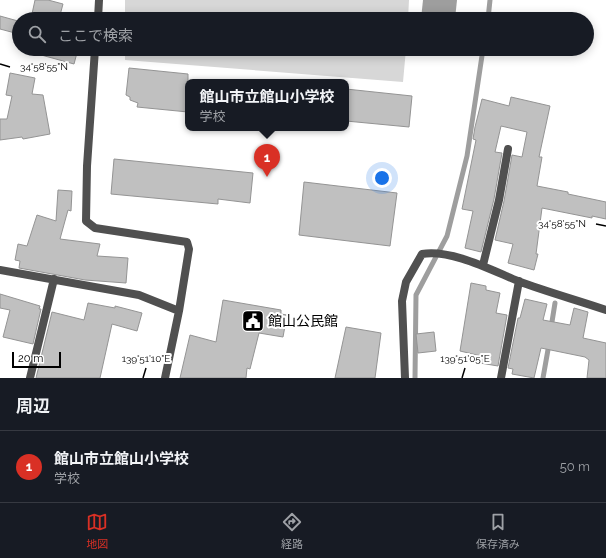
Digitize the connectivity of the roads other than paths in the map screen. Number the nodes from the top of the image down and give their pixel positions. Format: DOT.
graph roads {
  1 [pos="99,0"];
  2 [pos="98,12"];
  3 [pos="95,56"];
  4 [pos="508,149"];
  5 [pos="483,265"];
  6 [pos="0,270"];
  7 [pos="54,279"];
  8 [pos="519,281"];
  9 [pos="180,310"];
  10 [pos="606,310"];
  11 [pos="30,378"];
  12 [pos="165,378"];
  13 [pos="405,378"];
  14 [pos="501,378"];
  1 -- 2 [label="street"];
  3 -- 9 [label="street"];
  4 -- 5 [label="street"];
  5 -- 8 [label="street"];
  5 -- 13 [label="street"];
  6 -- 7 [label="street"];
  7 -- 9 [label="street"];
  7 -- 11 [label="street"];
  8 -- 10 [label="street"];
  8 -- 14 [label="street"];
  9 -- 12 [label="street"];
}
